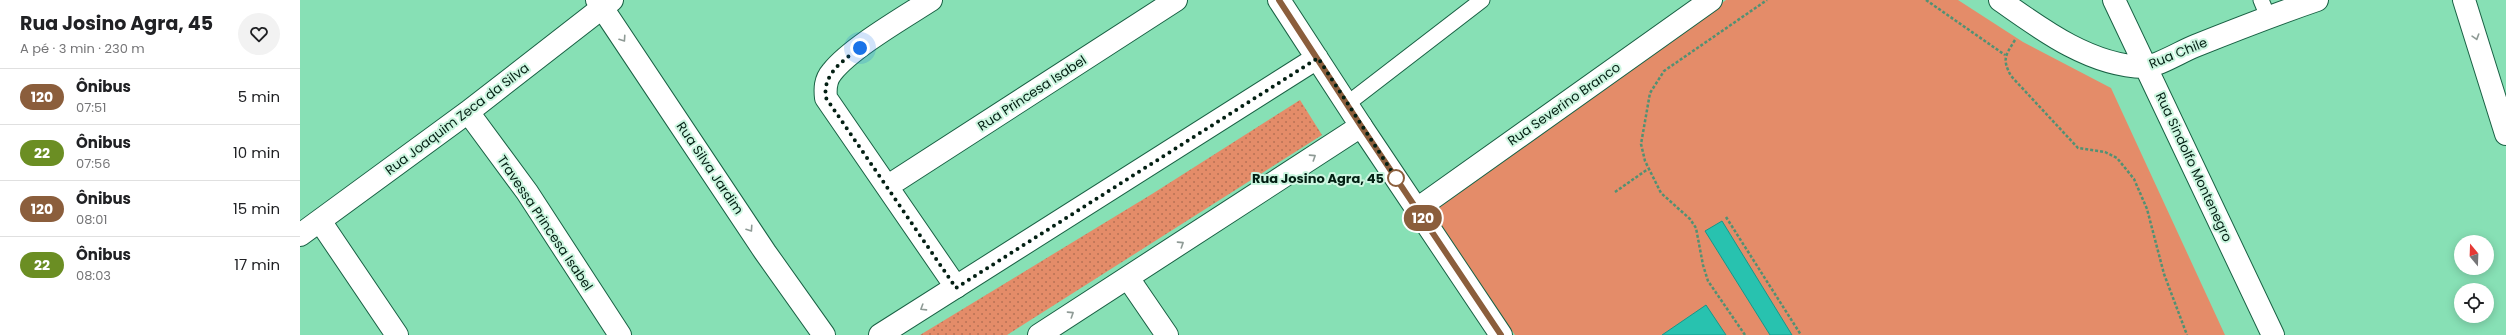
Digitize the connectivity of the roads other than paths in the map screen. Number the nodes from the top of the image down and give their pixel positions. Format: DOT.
graph roads {
  1 [pos="931,0"];
  2 [pos="1176,0"];
  3 [pos="1279,0"];
  4 [pos="1482,0"];
  5 [pos="1711,0"];
  6 [pos="2000,0"];
  7 [pos="2114,0"];
  8 [pos="2317,0"];
  9 [pos="2464,0"];
  10 [pos="604,2"];
  11 [pos="2264,9"];
  12 [pos="1318,58"];
  13 [pos="2146,67"];
  14 [pos="1347,104"];
  15 [pos="468,112"];
  16 [pos="1361,126"];
  17 [pos="2506,134"];
  18 [pos="888,186"];
  19 [pos="1417,209"];
  20 [pos="320,221"];
  21 [pos="300,235"];
  22 [pos="1128,278"];
  23 [pos="956,288"];
  24 [pos="397,335"];
  25 [pos="620,335"];
  26 [pos="824,335"];
  27 [pos="880,335"];
  28 [pos="1038,335"];
  29 [pos="1167,335"];
  30 [pos="1501,335"];
  31 [pos="2273,335"];
  1 -- 18 [label="street"];
  2 -- 18 [label="street, Rua Princesa Isabel"];
  3 -- 12 [label="street"];
  4 -- 14 [label="lane"];
  5 -- 19 [label="street, Rua Severino Branco"];
  6 -- 13 [label="street, Rua Chile"];
  7 -- 13 [label="street, Rua Sindolfo Montenegro"];
  8 -- 11 [label="street, Rua Chile"];
  9 -- 17 [label="street, one-way"];
  10 -- 15 [label="street, Rua Joaquim Zeca da Silva"];
  10 -- 26 [label="street, Rua Silva Jardim, one-way"];
  11 -- 13 [label="street, Rua Chile"];
  12 -- 14 [label="street"];
  12 -- 23 [label="street"];
  13 -- 31 [label="street, Rua Sindolfo Montenegro"];
  14 -- 16 [label="street"];
  15 -- 20 [label="street, Rua Joaquim Zeca da Silva"];
  15 -- 25 [label="street, Travessa Princesa Isabel"];
  16 -- 19 [label="street"];
  22 -- 16 [label="street, one-way"];
  18 -- 23 [label="street"];
  19 -- 30 [label="street"];
  20 -- 21 [label="street, Rua Joaquim Zeca da Silva"];
  20 -- 24 [label="street"];
  28 -- 22 [label="street, one-way"];
  22 -- 29 [label="street"];
  23 -- 27 [label="street, one-way"];
}
